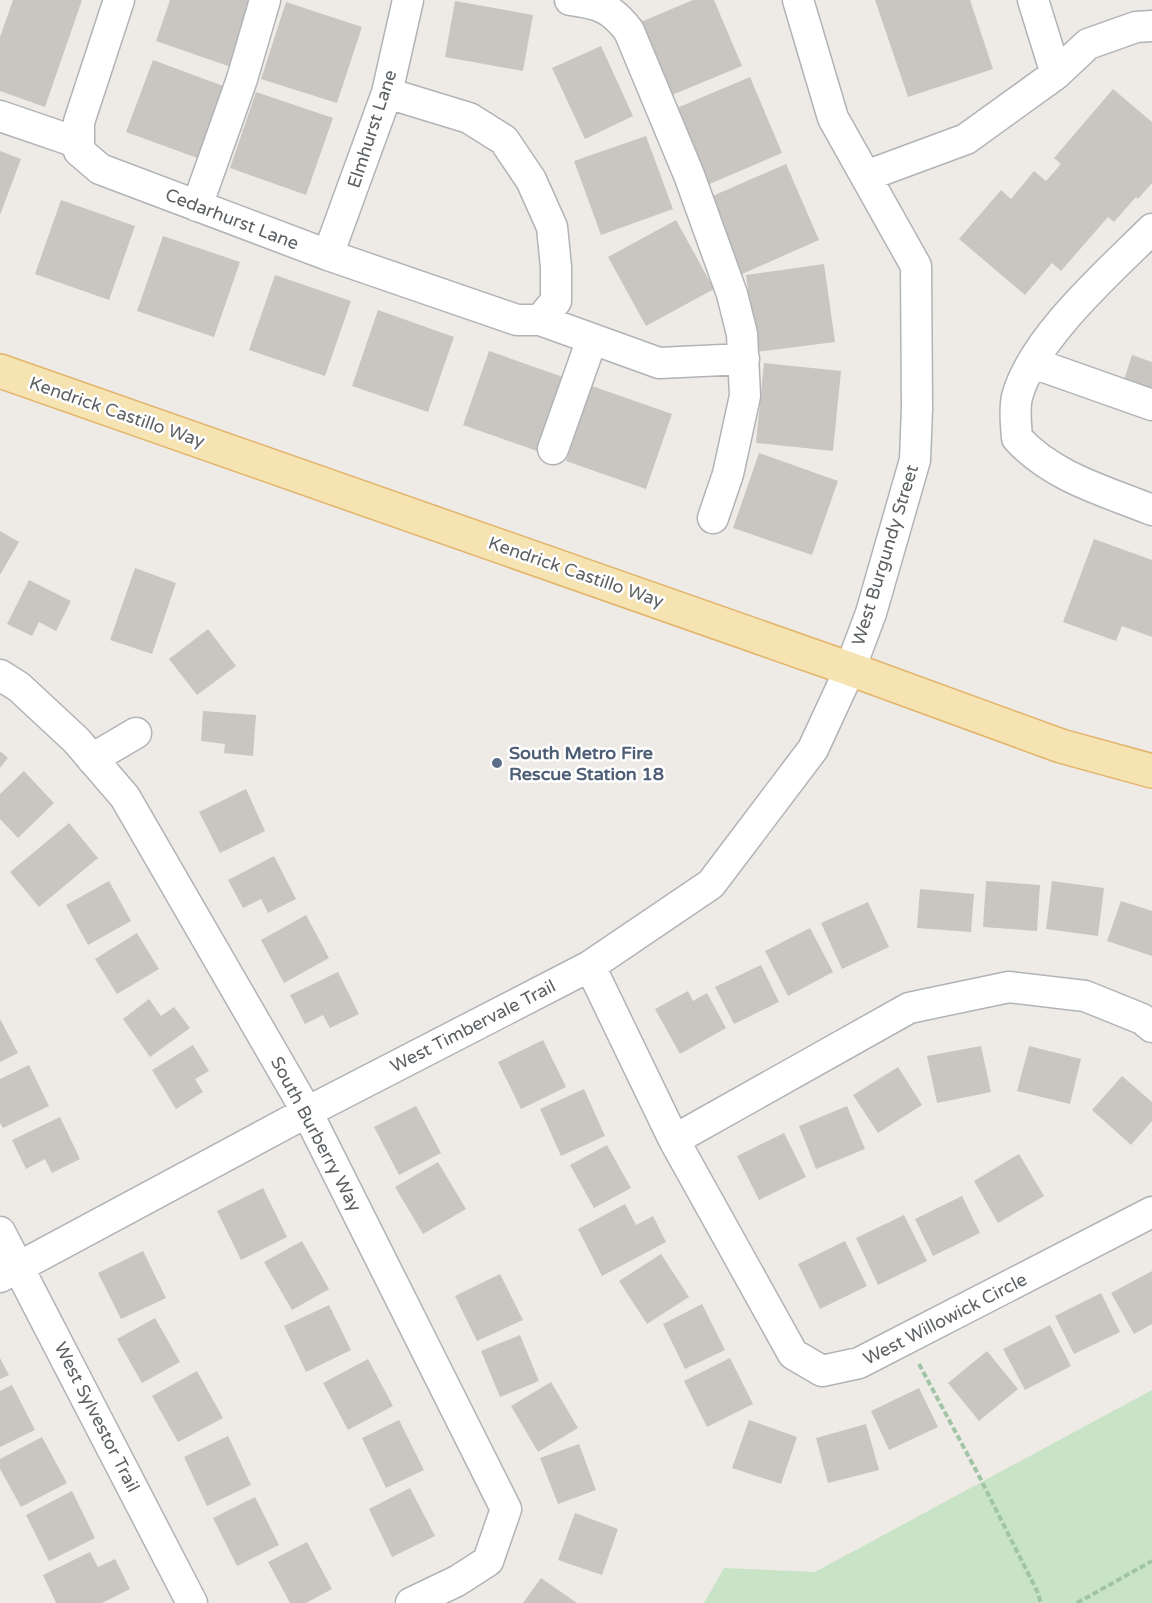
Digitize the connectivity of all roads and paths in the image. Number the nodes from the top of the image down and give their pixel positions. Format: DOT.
graph roads {
  1 [pos="119,0"];
  2 [pos="265,0"];
  3 [pos="408,0"];
  4 [pos="570,0"];
  5 [pos="798,0"];
  6 [pos="1034,0"];
  7 [pos="1152,26"];
  8 [pos="1056,74"];
  9 [pos="387,93"];
  10 [pos="0,116"];
  11 [pos="79,143"];
  12 [pos="866,176"];
  13 [pos="197,206"];
  14 [pos="1152,229"];
  15 [pos="328,255"];
  16 [pos="540,320"];
  17 [pos="592,339"];
  18 [pos="744,359"];
  19 [pos="1033,363"];
  20 [pos="0,371"];
  21 [pos="1152,405"];
  22 [pos="553,449"];
  23 [pos="1152,510"];
  24 [pos="713,518"];
  25 [pos="850,669"];
  26 [pos="0,675"];
  27 [pos="136,733"];
  28 [pos="93,759"];
  29 [pos="1152,771"];
  30 [pos="590,966"];
  31 [pos="1152,1027"];
  32 [pos="308,1112"];
  33 [pos="674,1140"];
  34 [pos="1152,1212"];
  35 [pos="0,1232"];
  36 [pos="10,1271"];
  37 [pos="905,1340"];
  38 [pos="1152,1561"];
  39 [pos="192,1603"];
  40 [pos="411,1603"];
  41 [pos="1041,1603"];
  42 [pos="1077,1603"];
  1 -- 11 [label="street"];
  2 -- 13 [label="street"];
  3 -- 9 [label="street, Elmhurst Lane"];
  4 -- 18 [label="street"];
  5 -- 12 [label="street, West Burgundy Street"];
  6 -- 8 [label="street"];
  7 -- 8 [label="street"];
  8 -- 12 [label="street"];
  9 -- 15 [label="street, Elmhurst Lane"];
  9 -- 16 [label="street"];
  10 -- 11 [label="street"];
  11 -- 13 [label="street, Cedarhurst Lane"];
  12 -- 25 [label="street, West Burgundy Street"];
  13 -- 15 [label="street, Cedarhurst Lane"];
  14 -- 19 [label="street"];
  15 -- 16 [label="street, Cedarhurst Lane"];
  16 -- 17 [label="street, Cedarhurst Lane"];
  17 -- 18 [label="street, Cedarhurst Lane"];
  17 -- 22 [label="street"];
  18 -- 24 [label="street"];
  19 -- 21 [label="street"];
  19 -- 23 [label="street"];
  20 -- 25 [label="main road, Kendrick Castillo Way"];
  25 -- 29 [label="main road, Kendrick Castillo Way"];
  25 -- 30 [label="street, West Timbervale Trail"];
  26 -- 28 [label="street, South Burberry Way"];
  27 -- 28 [label="street"];
  28 -- 32 [label="street, South Burberry Way"];
  30 -- 32 [label="street, West Timbervale Trail"];
  30 -- 33 [label="street, West Willowick Circle"];
  31 -- 33 [label="street"];
  32 -- 36 [label="street, West Timbervale Trail"];
  32 -- 40 [label="street, South Burberry Way"];
  33 -- 37 [label="street, West Willowick Circle"];
  34 -- 37 [label="street, West Willowick Circle"];
  35 -- 36 [label="street, West Sylvestor Trail"];
  36 -- 39 [label="street, West Sylvestor Trail"];
  37 -- 41 [label="path"];
  38 -- 42 [label="path"];
}
